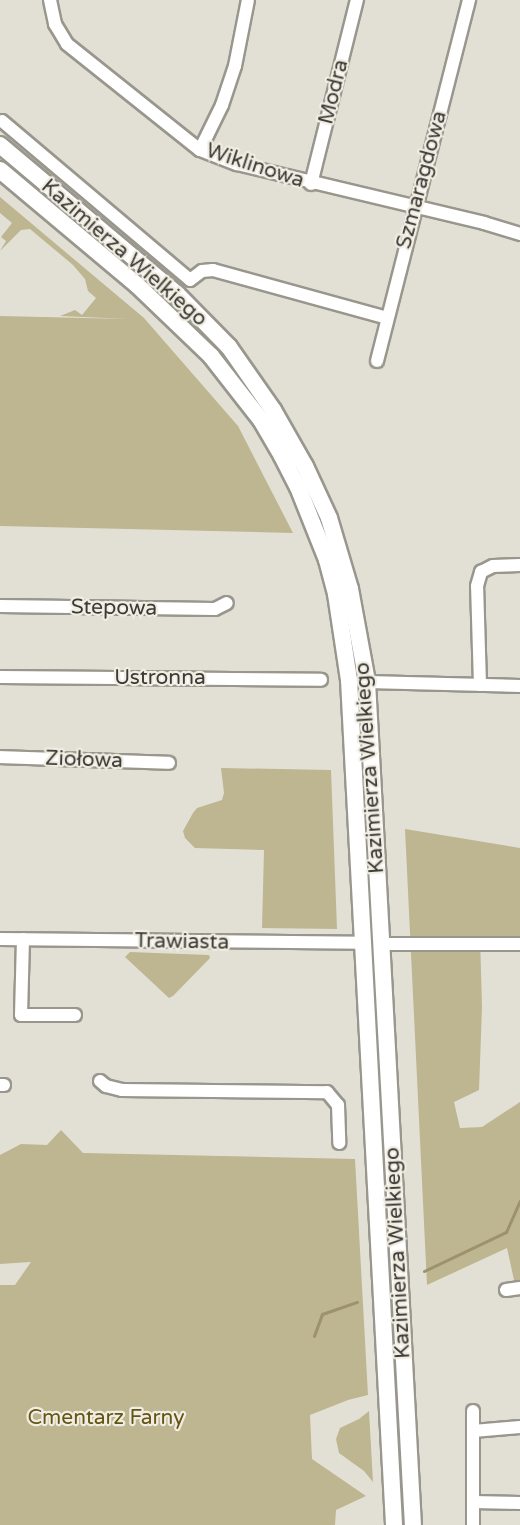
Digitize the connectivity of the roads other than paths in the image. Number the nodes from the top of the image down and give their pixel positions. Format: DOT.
graph roads {
  1 [pos="50,0"];
  2 [pos="248,0"];
  3 [pos="357,0"];
  4 [pos="469,0"];
  5 [pos="2,121"];
  6 [pos="0,145"];
  7 [pos="200,150"];
  8 [pos="0,170"];
  9 [pos="311,184"];
  10 [pos="415,208"];
  11 [pos="520,234"];
  12 [pos="387,318"];
  13 [pos="377,361"];
  14 [pos="520,566"];
  15 [pos="227,603"];
  16 [pos="0,606"];
  17 [pos="0,677"];
  18 [pos="321,680"];
  19 [pos="367,682"];
  20 [pos="480,684"];
  21 [pos="520,686"];
  22 [pos="0,757"];
  23 [pos="169,763"];
  24 [pos="0,939"];
  25 [pos="23,939"];
  26 [pos="363,943"];
  27 [pos="382,944"];
  28 [pos="520,944"];
  29 [pos="75,1015"];
  30 [pos="371,1077"];
  31 [pos="389,1077"];
  32 [pos="100,1081"];
  33 [pos="339,1143"];
  34 [pos="520,1288"];
  35 [pos="506,1290"];
  36 [pos="388,1405"];
  37 [pos="407,1408"];
  38 [pos="473,1411"];
  39 [pos="520,1427"];
  40 [pos="473,1431"];
  41 [pos="473,1502"];
  42 [pos="520,1503"];
  43 [pos="394,1525"];
  44 [pos="413,1525"];
  45 [pos="473,1525"];
  1 -- 7 [label="street, Wiklinowa"];
  2 -- 7 [label="street"];
  3 -- 9 [label="street, Modra"];
  4 -- 10 [label="street, Szmaragdowa"];
  5 -- 12 [label="street"];
  6 -- 19 [label="main road, Kazimierza Wielkiego"];
  7 -- 9 [label="street, Wiklinowa"];
  8 -- 26 [label="main road, Kazimierza Wielkiego"];
  9 -- 10 [label="street, Wiklinowa"];
  10 -- 11 [label="street, Wiklinowa"];
  10 -- 12 [label="street, Szmaragdowa"];
  12 -- 13 [label="street, Szmaragdowa"];
  14 -- 20 [label="street"];
  15 -- 16 [label="street, Stepowa"];
  17 -- 18 [label="street, Ustronna"];
  19 -- 20 [label="street"];
  19 -- 27 [label="main road, Kazimierza Wielkiego"];
  20 -- 21 [label="street"];
  22 -- 23 [label="street, Ziołowa"];
  24 -- 25 [label="street, Trawiasta"];
  25 -- 26 [label="street, Trawiasta"];
  25 -- 29 [label="street"];
  26 -- 30 [label="main road, Kazimierza Wielkiego"];
  27 -- 28 [label="street"];
  27 -- 31 [label="main road, Kazimierza Wielkiego"];
  30 -- 31 [label="main road"];
  30 -- 36 [label="main road, Kazimierza Wielkiego"];
  31 -- 37 [label="main road, Kazimierza Wielkiego"];
  32 -- 33 [label="street"];
  34 -- 35 [label="street"];
  36 -- 37 [label="main road"];
  36 -- 43 [label="main road, Kazimierza Wielkiego"];
  37 -- 44 [label="main road, Kazimierza Wielkiego"];
  38 -- 40 [label="street"];
  39 -- 40 [label="street"];
  40 -- 41 [label="street"];
  41 -- 42 [label="street"];
  41 -- 45 [label="street"];
}
